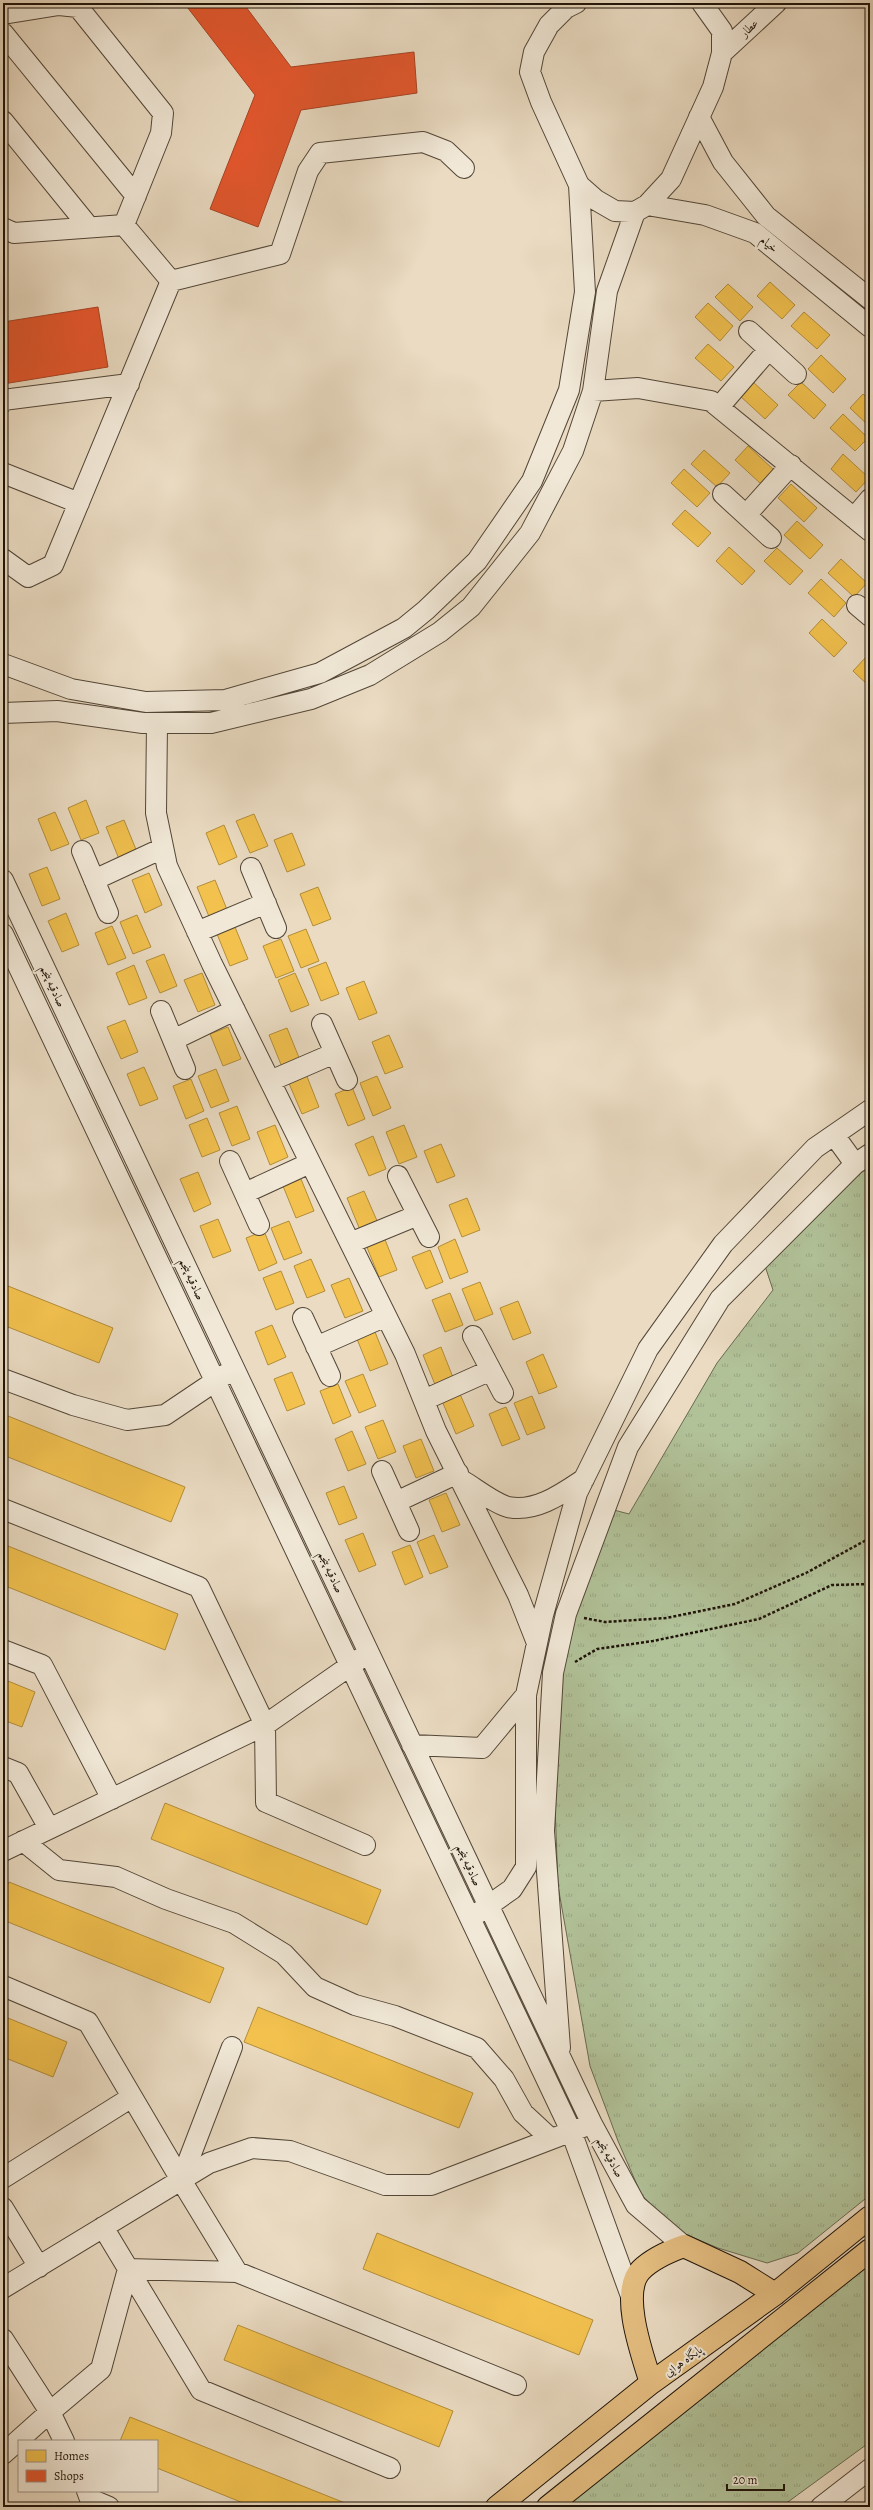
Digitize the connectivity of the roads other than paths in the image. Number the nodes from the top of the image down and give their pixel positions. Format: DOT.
graph roads {
  1 [pos="576,3"];
  2 [pos="702,3"];
  3 [pos="776,3"];
  4 [pos="3,14"];
  5 [pos="3,33"];
  6 [pos="722,53"];
  7 [pos="699,117"];
  8 [pos="3,121"];
  9 [pos="464,168"];
  10 [pos="579,185"];
  11 [pos="136,196"];
  12 [pos="641,208"];
  13 [pos="766,216"];
  14 [pos="124,225"];
  15 [pos="89,227"];
  16 [pos="3,228"];
  17 [pos="755,233"];
  18 [pos="172,281"];
  19 [pos="607,291"];
  20 [pos="586,292"];
  21 [pos="870,299"];
  22 [pos="870,327"];
  23 [pos="749,331"];
  24 [pos="769,349"];
  25 [pos="796,374"];
  26 [pos="128,384"];
  27 [pos="593,391"];
  28 [pos="3,402"];
  29 [pos="719,407"];
  30 [pos="790,465"];
  31 [pos="3,473"];
  32 [pos="723,494"];
  33 [pos="870,499"];
  34 [pos="78,504"];
  35 [pos="746,515"];
  36 [pos="854,518"];
  37 [pos="870,531"];
  38 [pos="771,538"];
  39 [pos="3,559"];
  40 [pos="426,610"];
  41 [pos="440,632"];
  42 [pos="3,664"];
  43 [pos="71,689"];
  44 [pos="69,712"];
  45 [pos="3,713"];
  46 [pos="157,723"];
  47 [pos="163,848"];
  48 [pos="82,851"];
  49 [pos="251,868"];
  50 [pos="3,880"];
  51 [pos="94,880"];
  52 [pos="266,903"];
  53 [pos="108,913"];
  54 [pos="276,928"];
  55 [pos="197,932"];
  56 [pos="3,934"];
  57 [pos="235,1010"];
  58 [pos="161,1011"];
  59 [pos="322,1024"];
  60 [pos="172,1040"];
  61 [pos="335,1053"];
  62 [pos="185,1069"];
  63 [pos="347,1080"];
  64 [pos="270,1081"];
  65 [pos="870,1110"];
  66 [pos="834,1135"];
  67 [pos="862,1159"];
  68 [pos="230,1161"];
  69 [pos="310,1163"];
  70 [pos="398,1176"];
  71 [pos="245,1193"];
  72 [pos="418,1215"];
  73 [pos="259,1225"];
  74 [pos="429,1238"];
  75 [pos="350,1243"];
  76 [pos="386,1316"];
  77 [pos="303,1318"];
  78 [pos="473,1336"];
  79 [pos="316,1347"];
  80 [pos="234,1369"];
  81 [pos="491,1370"];
  82 [pos="330,1376"];
  83 [pos="3,1379"];
  84 [pos="214,1380"];
  85 [pos="502,1393"];
  86 [pos="424,1400"];
  87 [pos="382,1471"];
  88 [pos="460,1477"];
  89 [pos="584,1478"];
  90 [pos="396,1502"];
  91 [pos="3,1510"];
  92 [pos="409,1531"];
  93 [pos="537,1643"];
  94 [pos="3,1650"];
  95 [pos="369,1653"];
  96 [pos="350,1666"];
  97 [pos="526,1696"];
  98 [pos="265,1725"];
  99 [pos="412,1745"];
  100 [pos="3,1767"];
  101 [pos="112,1798"];
  102 [pos="49,1828"];
  103 [pos="23,1841"];
  104 [pos="365,1845"];
  105 [pos="3,1851"];
  106 [pos="488,1905"];
  107 [pos="470,1918"];
  108 [pos="3,1986"];
  109 [pos="232,2047"];
  110 [pos="561,2060"];
  111 [pos="132,2096"];
  112 [pos="592,2124"];
  113 [pos="571,2130"];
  114 [pos="551,2139"];
  115 [pos="3,2178"];
  116 [pos="181,2180"];
  117 [pos="3,2208"];
  118 [pos="870,2217"];
  119 [pos="103,2227"];
  120 [pos="684,2246"];
  121 [pos="870,2250"];
  122 [pos="38,2267"];
  123 [pos="128,2269"];
  124 [pos="237,2272"];
  125 [pos="3,2288"];
  126 [pos="775,2294"];
  127 [pos="631,2296"];
  128 [pos="3,2339"];
  129 [pos="651,2383"];
  130 [pos="516,2385"];
  131 [pos="50,2412"];
  132 [pos="19,2440"];
  133 [pos="64,2440"];
  134 [pos="18,2441"];
  135 [pos="3,2454"];
  136 [pos="390,2468"];
  137 [pos="867,2478"];
  138 [pos="87,2492"];
  139 [pos="109,2507"];
  140 [pos="497,2507"];
  141 [pos="548,2507"];
  142 [pos="821,2507"];
  1 -- 10 [label="street"];
  2 -- 6 [label="street"];
  3 -- 6 [label="street, عطار"];
  4 -- 11 [label="street"];
  5 -- 11 [label="street"];
  6 -- 7 [label="street"];
  7 -- 12 [label="street"];
  7 -- 13 [label="street, خیام"];
  8 -- 15 [label="street"];
  9 -- 18 [label="street"];
  10 -- 12 [label="street, خیام"];
  10 -- 20 [label="street"];
  11 -- 14 [label="street"];
  12 -- 17 [label="street, خیام"];
  12 -- 19 [label="street"];
  13 -- 17 [label="street"];
  13 -- 21 [label="street, خیام"];
  14 -- 15 [label="street"];
  14 -- 18 [label="street"];
  15 -- 16 [label="street"];
  17 -- 22 [label="street, خیام"];
  18 -- 26 [label="street"];
  19 -- 20 [label="street"];
  19 -- 27 [label="street"];
  20 -- 40 [label="street"];
  23 -- 24 [label="street"];
  24 -- 25 [label="street"];
  24 -- 29 [label="street"];
  26 -- 28 [label="street"];
  26 -- 34 [label="street"];
  27 -- 29 [label="street"];
  27 -- 41 [label="street"];
  29 -- 30 [label="street"];
  30 -- 35 [label="street"];
  30 -- 36 [label="street"];
  31 -- 34 [label="street"];
  32 -- 35 [label="street"];
  33 -- 36 [label="street"];
  34 -- 39 [label="street"];
  35 -- 38 [label="street"];
  36 -- 37 [label="street"];
  40 -- 41 [label="street"];
  40 -- 43 [label="street"];
  41 -- 46 [label="street"];
  42 -- 43 [label="street"];
  43 -- 44 [label="street"];
  44 -- 45 [label="street"];
  44 -- 46 [label="street"];
  46 -- 47 [label="street"];
  47 -- 51 [label="street"];
  47 -- 55 [label="street"];
  48 -- 51 [label="street"];
  49 -- 52 [label="street"];
  50 -- 80 [label="street, صادقیه پنجم"];
  51 -- 53 [label="street"];
  52 -- 54 [label="street"];
  52 -- 55 [label="street"];
  55 -- 57 [label="street"];
  56 -- 84 [label="street, صادقیه پنجم"];
  57 -- 60 [label="street"];
  57 -- 64 [label="street"];
  58 -- 60 [label="street"];
  59 -- 61 [label="street"];
  60 -- 62 [label="street"];
  61 -- 63 [label="street"];
  61 -- 64 [label="street"];
  64 -- 69 [label="street"];
  65 -- 66 [label="street"];
  66 -- 67 [label="street"];
  66 -- 89 [label="street"];
  67 -- 110 [label="street"];
  68 -- 71 [label="street"];
  69 -- 71 [label="street"];
  69 -- 75 [label="street"];
  70 -- 72 [label="street"];
  71 -- 73 [label="street"];
  72 -- 74 [label="street"];
  72 -- 75 [label="street"];
  75 -- 76 [label="street"];
  76 -- 79 [label="street"];
  76 -- 86 [label="street"];
  77 -- 79 [label="street"];
  78 -- 81 [label="street"];
  79 -- 82 [label="street"];
  80 -- 84 [label="street"];
  80 -- 95 [label="street, صادقیه پنجم"];
  81 -- 85 [label="street"];
  81 -- 86 [label="street"];
  83 -- 84 [label="street"];
  84 -- 96 [label="street, صادقیه پنجم"];
  86 -- 88 [label="street"];
  87 -- 90 [label="street"];
  88 -- 89 [label="street"];
  88 -- 90 [label="street"];
  88 -- 93 [label="street"];
  89 -- 93 [label="street"];
  90 -- 92 [label="street"];
  91 -- 98 [label="street"];
  93 -- 97 [label="street"];
  94 -- 101 [label="street"];
  95 -- 96 [label="street"];
  95 -- 99 [label="street, صادقیه پنجم"];
  96 -- 98 [label="street"];
  96 -- 107 [label="street, صادقیه پنجم"];
  97 -- 99 [label="street"];
  97 -- 106 [label="street"];
  98 -- 101 [label="street"];
  98 -- 104 [label="street"];
  99 -- 106 [label="street, صادقیه پنجم"];
  100 -- 102 [label="street"];
  101 -- 102 [label="street"];
  102 -- 103 [label="street"];
  103 -- 105 [label="street"];
  103 -- 114 [label="street"];
  106 -- 107 [label="street"];
  106 -- 110 [label="street, صادقیه پنجم"];
  107 -- 113 [label="street, صادقیه پنجم"];
  108 -- 111 [label="street"];
  109 -- 116 [label="street"];
  110 -- 112 [label="street, صادقیه پنجم"];
  111 -- 115 [label="street"];
  111 -- 116 [label="street"];
  112 -- 113 [label="street"];
  112 -- 120 [label="street, صادقیه پنجم"];
  113 -- 114 [label="street"];
  113 -- 127 [label="street, صادقیه پنجم"];
  114 -- 116 [label="street"];
  116 -- 119 [label="street"];
  116 -- 124 [label="street"];
  117 -- 122 [label="street"];
  118 -- 126 [label="main road, پایگاه هوایی"];
  119 -- 122 [label="street"];
  119 -- 123 [label="street"];
  120 -- 126 [label="main road"];
  120 -- 127 [label="main road"];
  121 -- 141 [label="main road"];
  122 -- 125 [label="street"];
  123 -- 124 [label="street"];
  123 -- 131 [label="street"];
  123 -- 136 [label="street"];
  124 -- 130 [label="street"];
  126 -- 129 [label="main road, پایگاه هوایی"];
  127 -- 129 [label="main road"];
  128 -- 131 [label="street"];
  129 -- 140 [label="main road, پایگاه هوایی"];
  131 -- 132 [label="street"];
  131 -- 133 [label="street"];
  134 -- 135 [label="street"];
  137 -- 142 [label="street"];
  138 -- 139 [label="street"];
}
